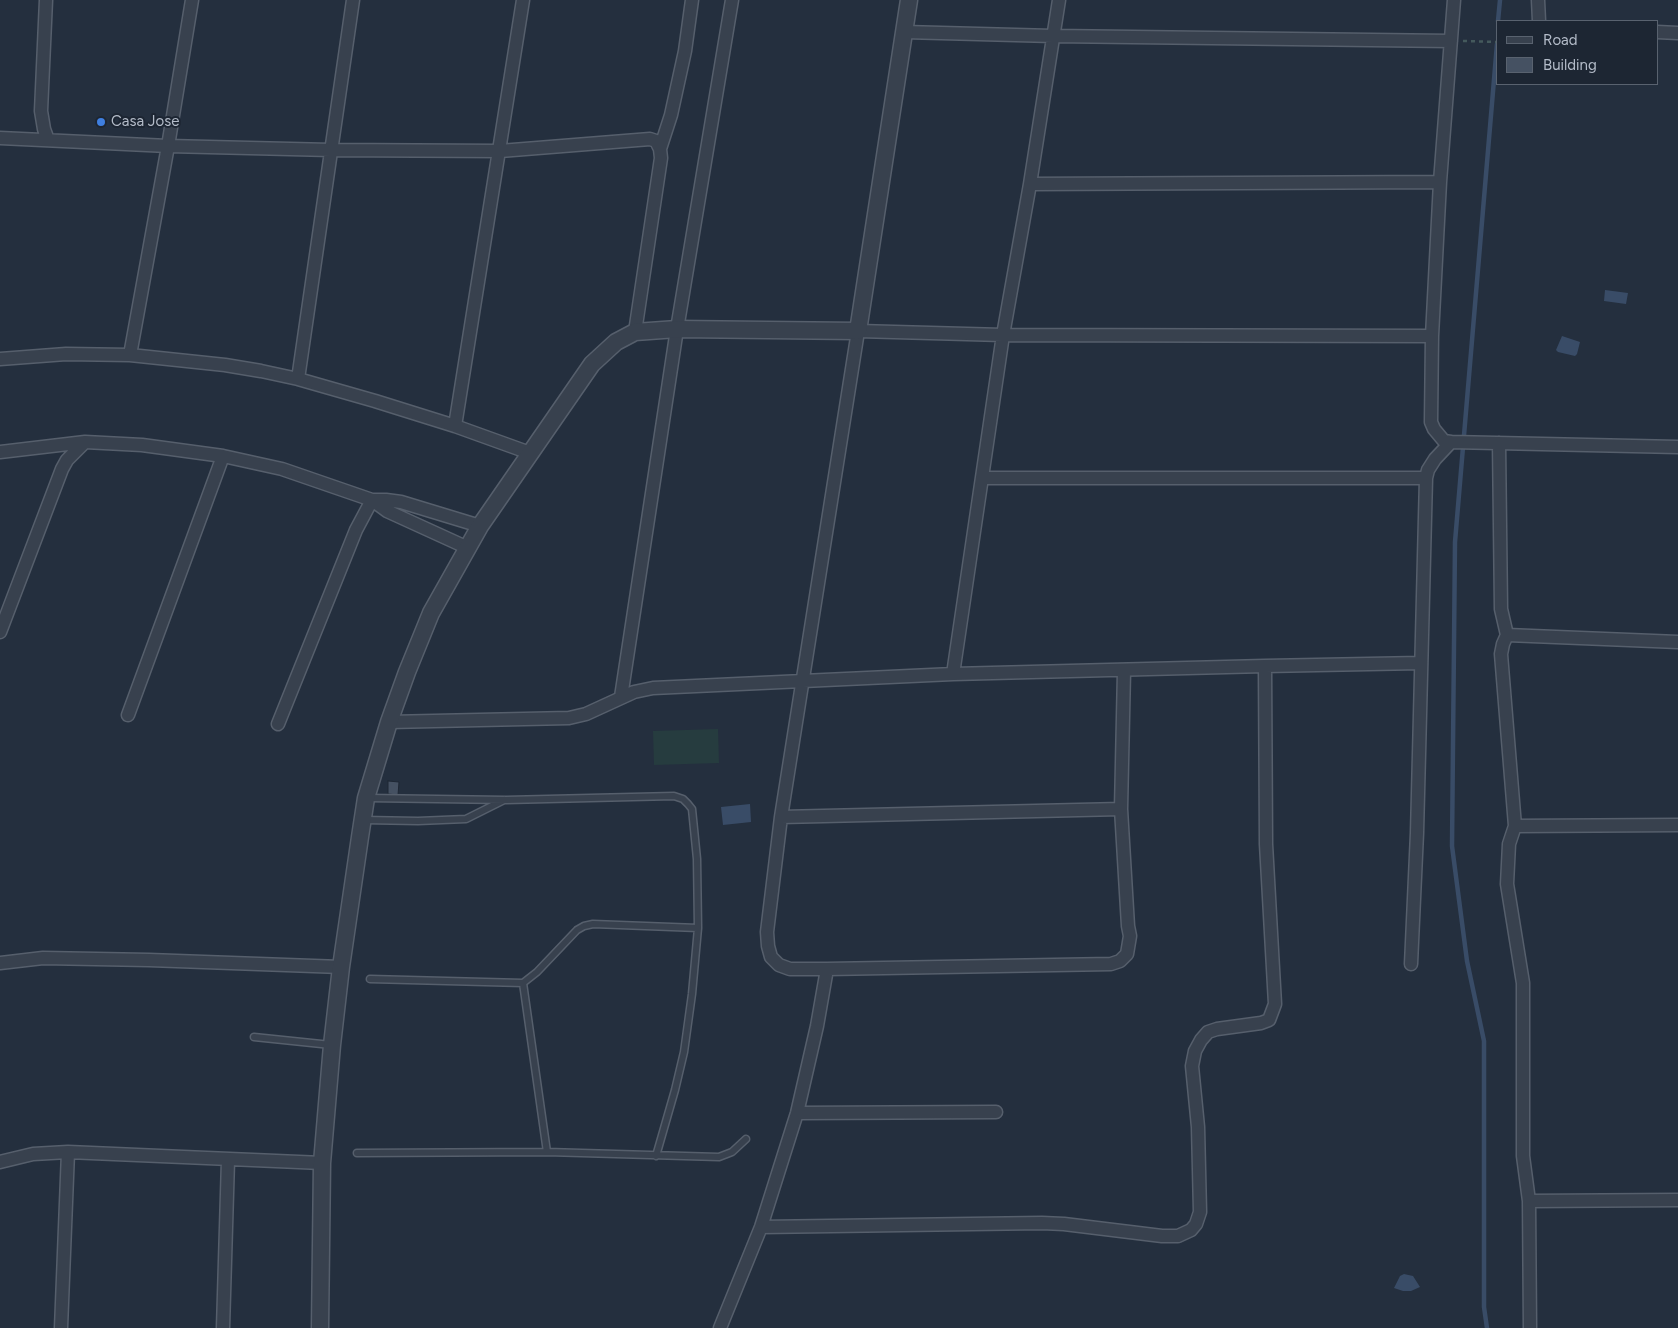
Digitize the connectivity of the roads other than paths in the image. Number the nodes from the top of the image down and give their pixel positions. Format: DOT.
graph roads {
  1 [pos="46,0"];
  2 [pos="192,0"];
  3 [pos="353,0"];
  4 [pos="523,0"];
  5 [pos="692,0"];
  6 [pos="732,0"];
  7 [pos="909,0"];
  8 [pos="1060,0"];
  9 [pos="1454,0"];
  10 [pos="1538,0"];
  11 [pos="1539,20"];
  12 [pos="904,32"];
  13 [pos="1658,32"];
  14 [pos="1678,33"];
  15 [pos="1053,36"];
  16 [pos="1451,41"];
  17 [pos="0,138"];
  18 [pos="48,140"];
  19 [pos="168,146"];
  20 [pos="660,149"];
  21 [pos="331,150"];
  22 [pos="500,151"];
  23 [pos="1440,182"];
  24 [pos="1030,184"];
  25 [pos="677,329"];
  26 [pos="858,331"];
  27 [pos="635,332"];
  28 [pos="1003,336"];
  29 [pos="1432,336"];
  30 [pos="130,355"];
  31 [pos="0,359"];
  32 [pos="298,379"];
  33 [pos="455,426"];
  34 [pos="85,442"];
  35 [pos="1456,443"];
  36 [pos="1499,443"];
  37 [pos="1678,447"];
  38 [pos="0,452"];
  39 [pos="530,453"];
  40 [pos="223,456"];
  41 [pos="983,478"];
  42 [pos="1426,478"];
  43 [pos="372,500"];
  44 [pos="480,526"];
  45 [pos="468,548"];
  46 [pos="0,632"];
  47 [pos="1507,635"];
  48 [pos="1678,642"];
  49 [pos="1420,663"];
  50 [pos="1265,666"];
  51 [pos="1124,671"];
  52 [pos="953,674"];
  53 [pos="801,682"];
  54 [pos="621,697"];
  55 [pos="128,715"];
  56 [pos="389,722"];
  57 [pos="278,724"];
  58 [pos="366,798"];
  59 [pos="506,800"];
  60 [pos="1121,809"];
  61 [pos="781,817"];
  62 [pos="363,820"];
  63 [pos="1515,826"];
  64 [pos="1678,826"];
  65 [pos="698,928"];
  66 [pos="0,963"];
  67 [pos="1410,964"];
  68 [pos="341,967"];
  69 [pos="827,969"];
  70 [pos="370,979"];
  71 [pos="523,982"];
  72 [pos="254,1038"];
  73 [pos="332,1045"];
  74 [pos="797,1112"];
  75 [pos="996,1112"];
  76 [pos="746,1139"];
  77 [pos="68,1152"];
  78 [pos="547,1152"];
  79 [pos="357,1153"];
  80 [pos="656,1156"];
  81 [pos="228,1160"];
  82 [pos="0,1162"];
  83 [pos="322,1163"];
  84 [pos="1678,1200"];
  85 [pos="1529,1201"];
  86 [pos="761,1227"];
  87 [pos="61,1328"];
  88 [pos="223,1328"];
  89 [pos="320,1328"];
  90 [pos="720,1328"];
  91 [pos="1530,1328"];
  1 -- 18 [label="street"];
  2 -- 19 [label="street"];
  3 -- 21 [label="street"];
  4 -- 22 [label="street"];
  5 -- 20 [label="street"];
  6 -- 25 [label="street"];
  7 -- 12 [label="street"];
  8 -- 15 [label="street"];
  9 -- 16 [label="street"];
  10 -- 11 [label="street"];
  12 -- 15 [label="street"];
  12 -- 26 [label="street"];
  13 -- 14 [label="street"];
  15 -- 16 [label="street"];
  15 -- 24 [label="street"];
  16 -- 23 [label="street"];
  17 -- 18 [label="street"];
  18 -- 19 [label="street"];
  19 -- 21 [label="street"];
  19 -- 30 [label="street"];
  20 -- 22 [label="street"];
  20 -- 27 [label="street"];
  21 -- 22 [label="street"];
  21 -- 32 [label="street"];
  22 -- 33 [label="street"];
  23 -- 24 [label="street"];
  23 -- 29 [label="street"];
  24 -- 28 [label="street"];
  25 -- 26 [label="street"];
  25 -- 27 [label="street"];
  25 -- 54 [label="street"];
  26 -- 28 [label="street"];
  26 -- 53 [label="street"];
  27 -- 39 [label="street"];
  28 -- 29 [label="street"];
  28 -- 41 [label="street"];
  29 -- 35 [label="street"];
  30 -- 31 [label="street"];
  30 -- 32 [label="street"];
  32 -- 33 [label="street"];
  33 -- 39 [label="street"];
  34 -- 38 [label="street"];
  34 -- 40 [label="street"];
  34 -- 46 [label="street"];
  35 -- 36 [label="street"];
  35 -- 42 [label="street"];
  36 -- 37 [label="street"];
  36 -- 47 [label="street"];
  39 -- 44 [label="street"];
  40 -- 43 [label="street"];
  40 -- 55 [label="street"];
  41 -- 42 [label="street"];
  41 -- 52 [label="street"];
  42 -- 49 [label="street"];
  43 -- 44 [label="street"];
  43 -- 45 [label="street"];
  43 -- 57 [label="street"];
  44 -- 45 [label="street"];
  45 -- 56 [label="street"];
  47 -- 48 [label="street"];
  47 -- 63 [label="street"];
  49 -- 50 [label="street"];
  49 -- 67 [label="street"];
  50 -- 51 [label="street"];
  50 -- 86 [label="street"];
  51 -- 52 [label="street"];
  51 -- 60 [label="street"];
  52 -- 53 [label="street"];
  53 -- 54 [label="street"];
  53 -- 61 [label="street"];
  54 -- 56 [label="street"];
  56 -- 58 [label="street"];
  58 -- 59 [label="lane"];
  58 -- 62 [label="street"];
  59 -- 62 [label="lane"];
  59 -- 65 [label="lane"];
  60 -- 61 [label="street"];
  60 -- 69 [label="street"];
  61 -- 69 [label="street"];
  62 -- 68 [label="street"];
  63 -- 64 [label="street"];
  63 -- 85 [label="street"];
  65 -- 71 [label="lane"];
  65 -- 80 [label="lane"];
  66 -- 68 [label="street"];
  68 -- 73 [label="street"];
  69 -- 74 [label="street"];
  70 -- 71 [label="lane"];
  71 -- 78 [label="lane"];
  72 -- 73 [label="lane"];
  73 -- 83 [label="street"];
  74 -- 75 [label="street"];
  74 -- 86 [label="street"];
  76 -- 80 [label="lane"];
  77 -- 81 [label="street"];
  77 -- 82 [label="street"];
  77 -- 87 [label="street"];
  78 -- 79 [label="lane"];
  78 -- 80 [label="lane"];
  81 -- 83 [label="street"];
  81 -- 88 [label="street"];
  83 -- 89 [label="street"];
  84 -- 85 [label="street"];
  85 -- 91 [label="street"];
  86 -- 90 [label="street"];
}
